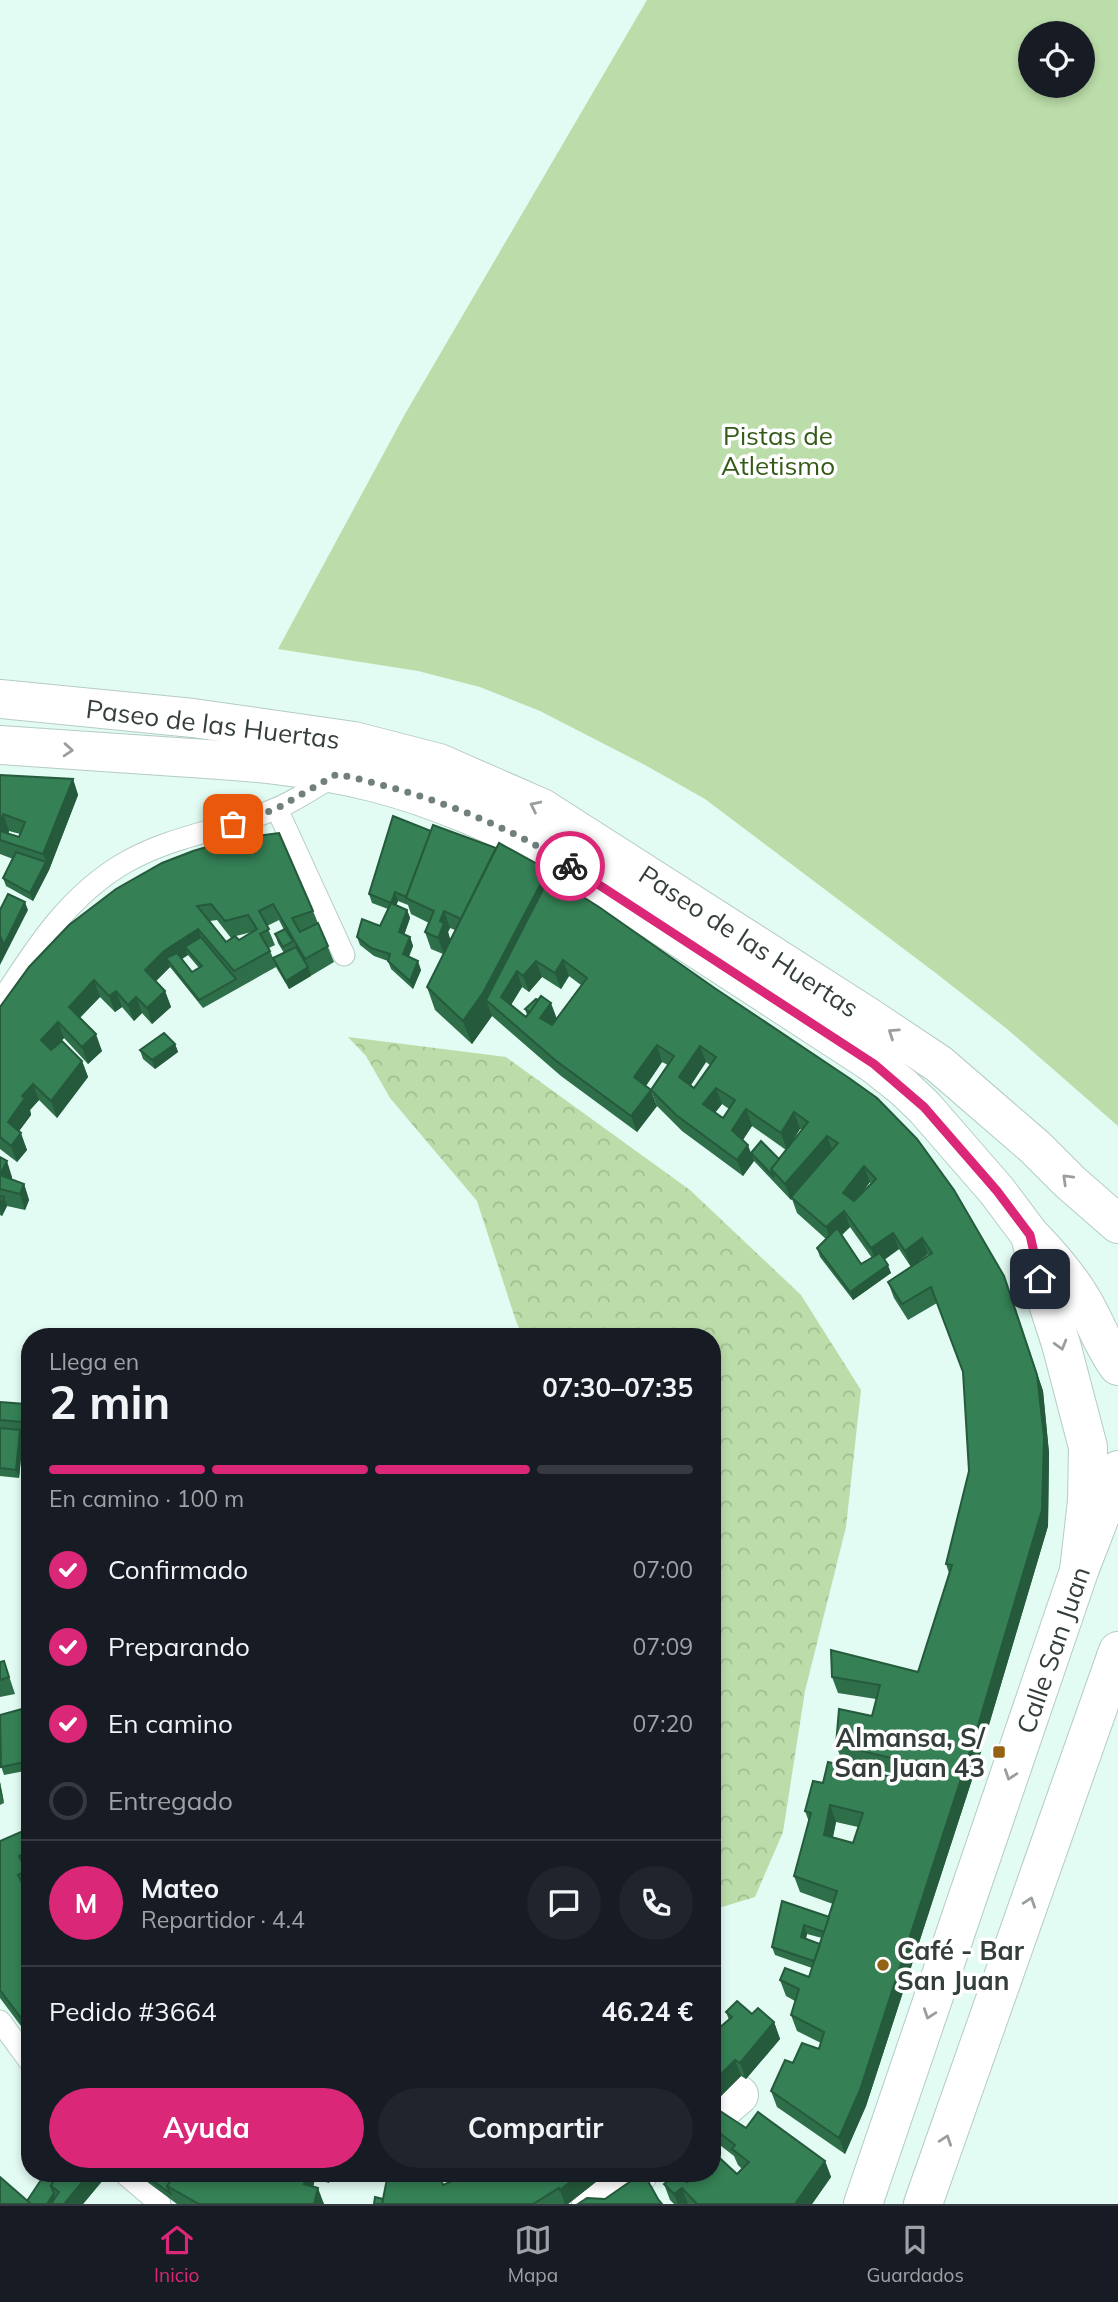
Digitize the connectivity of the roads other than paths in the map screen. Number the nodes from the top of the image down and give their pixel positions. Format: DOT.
graph roads {
  1 [pos="0,699"];
  2 [pos="0,745"];
  3 [pos="337,774"];
  4 [pos="276,809"];
  5 [pos="344,955"];
  6 [pos="0,1003"];
  7 [pos="1118,1224"];
  8 [pos="1030,1235"];
  9 [pos="1118,1366"];
  10 [pos="1118,1470"];
  11 [pos="1079,1571"];
  12 [pos="1118,1651"];
  13 [pos="0,2021"];
  14 [pos="21,2050"];
  15 [pos="134,2182"];
  16 [pos="625,2182"];
  17 [pos="865,2200"];
  18 [pos="160,2204"];
  19 [pos="591,2204"];
  20 [pos="922,2204"];
  7 -- 1 [label="street, Paseo de las Huertas, one-way"];
  2 -- 3 [label="street, Paseo de las Huertas, one-way"];
  3 -- 4 [label="lane"];
  3 -- 8 [label="street, Paseo de las Huertas"];
  4 -- 5 [label="lane"];
  4 -- 6 [label="lane"];
  8 -- 9 [label="street, Paseo de las Huertas"];
  8 -- 11 [label="street, Paseo de las Huertas, one-way"];
  10 -- 11 [label="street, Calle San Juan"];
  11 -- 17 [label="street, Calle San Juan, one-way"];
  20 -- 12 [label="street, Calle San Juan, one-way"];
  13 -- 14 [label="lane"];
  15 -- 18 [label="lane"];
  16 -- 19 [label="street"];
  17 -- 20 [label="street, Calle San Juan"];
}
